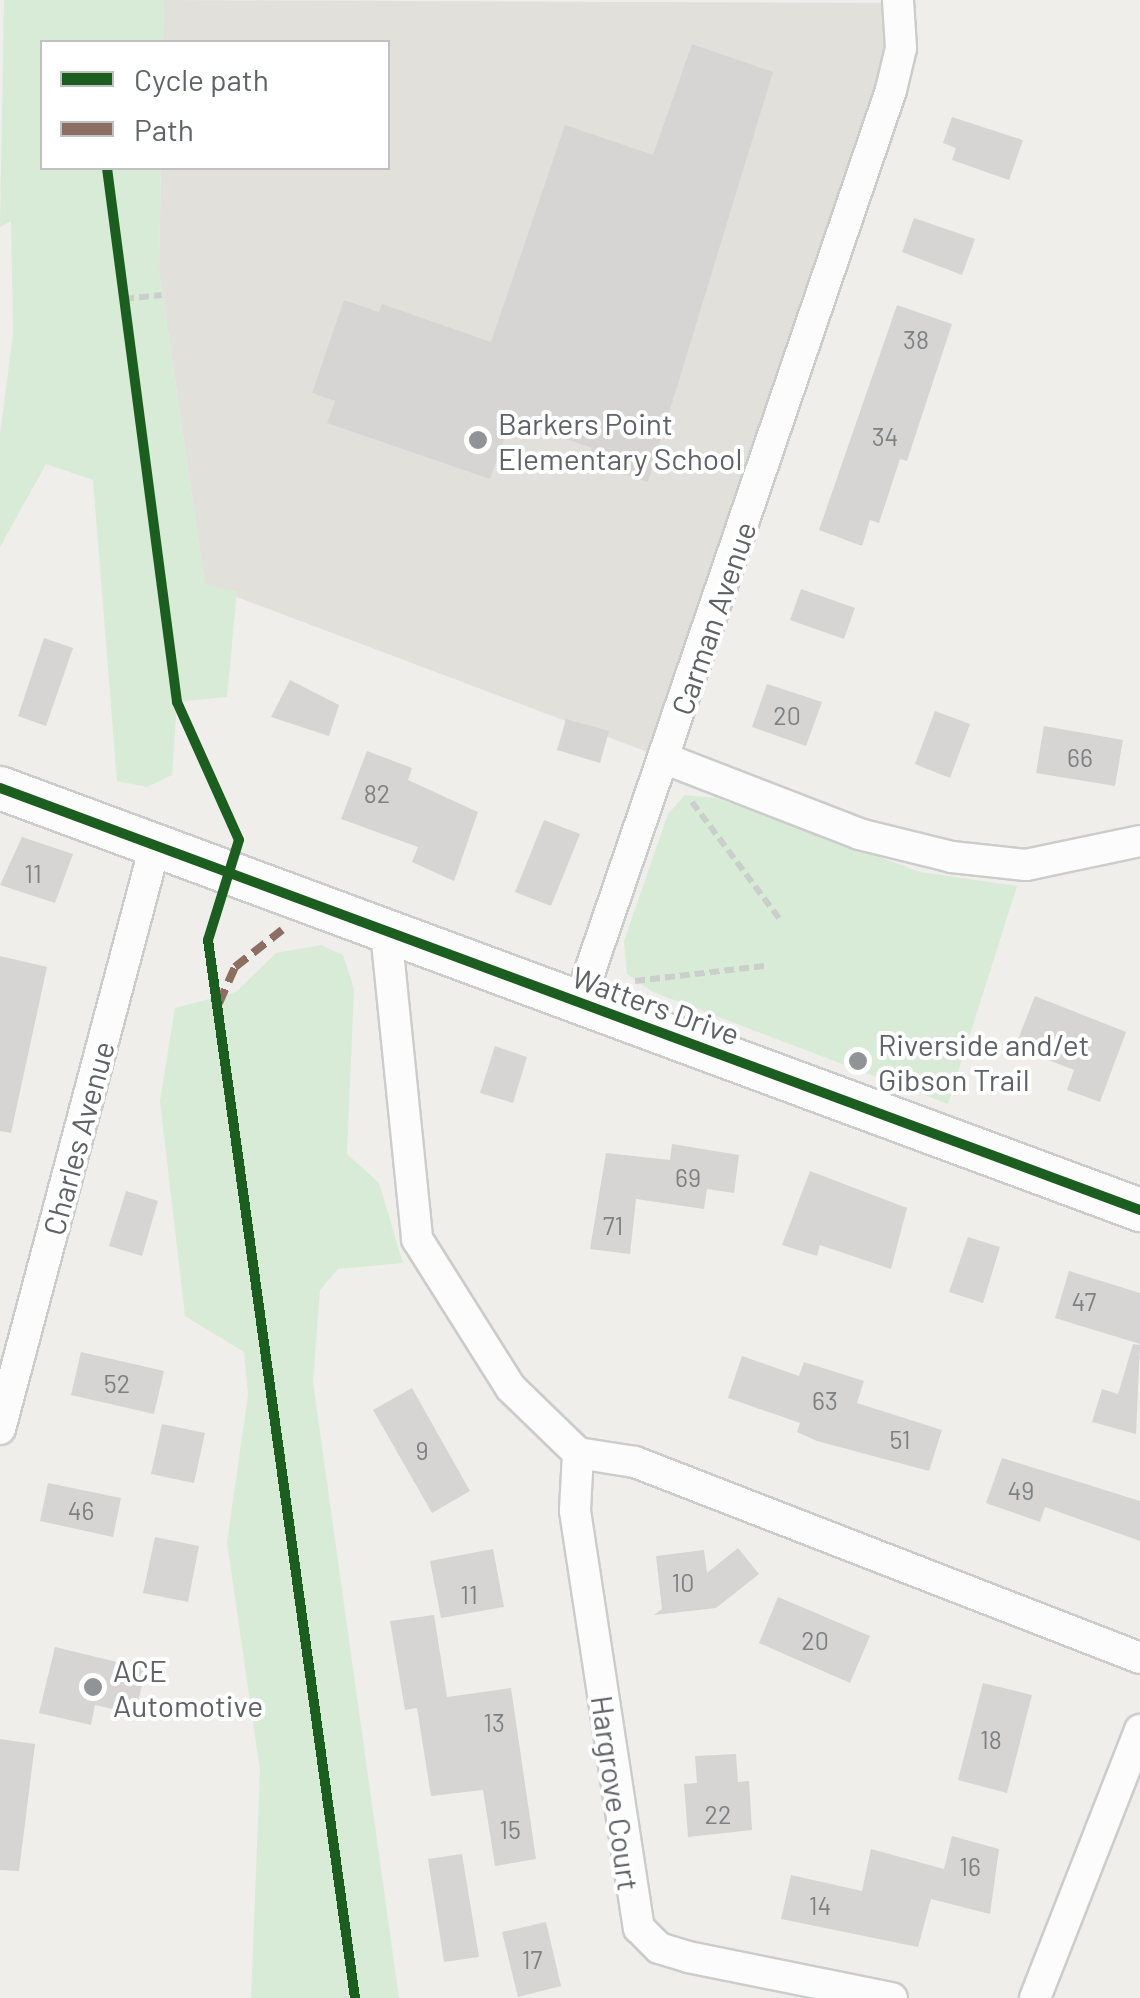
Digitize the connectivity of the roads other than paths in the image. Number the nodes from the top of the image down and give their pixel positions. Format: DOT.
graph roads {
  1 [pos="898,0"];
  2 [pos="666,759"];
  3 [pos="0,788"];
  4 [pos="1140,841"];
  5 [pos="155,846"];
  6 [pos="386,932"];
  7 [pos="579,1003"];
  8 [pos="1140,1210"];
  9 [pos="0,1429"];
  10 [pos="578,1453"];
  11 [pos="1140,1658"];
  12 [pos="1140,1730"];
  13 [pos="892,1998"];
  14 [pos="1035,1998"];
  1 -- 2 [label="street, Carman Avenue"];
  2 -- 4 [label="street"];
  2 -- 7 [label="street, Carman Avenue"];
  3 -- 5 [label="main road, Watters Drive"];
  5 -- 6 [label="main road, Watters Drive"];
  5 -- 9 [label="street, Charles Avenue"];
  6 -- 7 [label="main road, Watters Drive"];
  6 -- 10 [label="street"];
  7 -- 8 [label="main road, Watters Drive"];
  10 -- 11 [label="street"];
  10 -- 13 [label="street, Hargrove Court"];
  12 -- 14 [label="street"];
}
